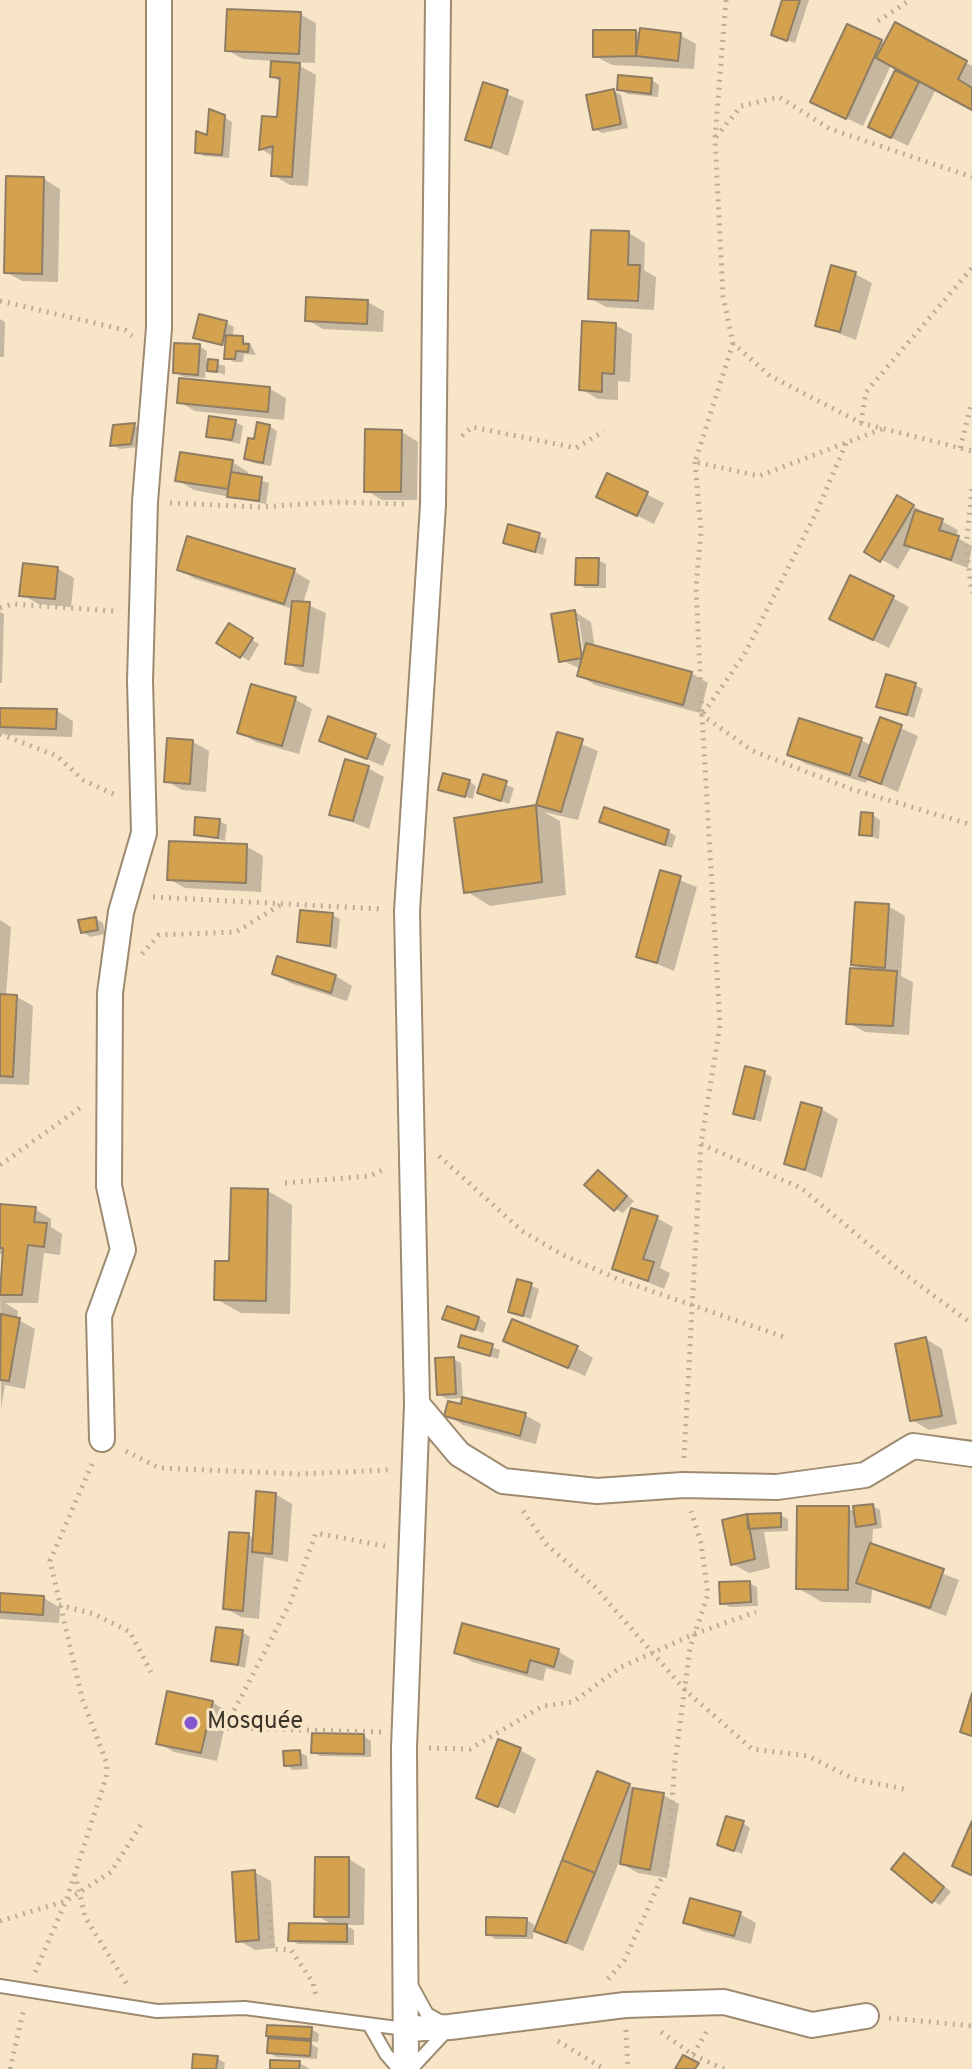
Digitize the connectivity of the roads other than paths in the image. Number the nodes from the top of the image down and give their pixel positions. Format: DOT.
graph roads {
  1 [pos="159,0"];
  2 [pos="438,0"];
  3 [pos="417,1404"];
  4 [pos="102,1439"];
  5 [pos="972,1454"];
  6 [pos="405,1973"];
  7 [pos="0,1986"];
  8 [pos="866,2016"];
  9 [pos="370,2026"];
  10 [pos="450,2027"];
  11 [pos="405,2029"];
  12 [pos="399,2069"];
  13 [pos="408,2069"];
  1 -- 4 [label="street"];
  2 -- 3 [label="street"];
  3 -- 5 [label="street"];
  3 -- 6 [label="street"];
  6 -- 10 [label="lane"];
  6 -- 11 [label="street"];
  7 -- 9 [label="lane"];
  8 -- 10 [label="street"];
  9 -- 11 [label="lane"];
  9 -- 12 [label="lane"];
  10 -- 11 [label="street"];
  10 -- 13 [label="lane"];
  11 -- 13 [label="street"];
}
